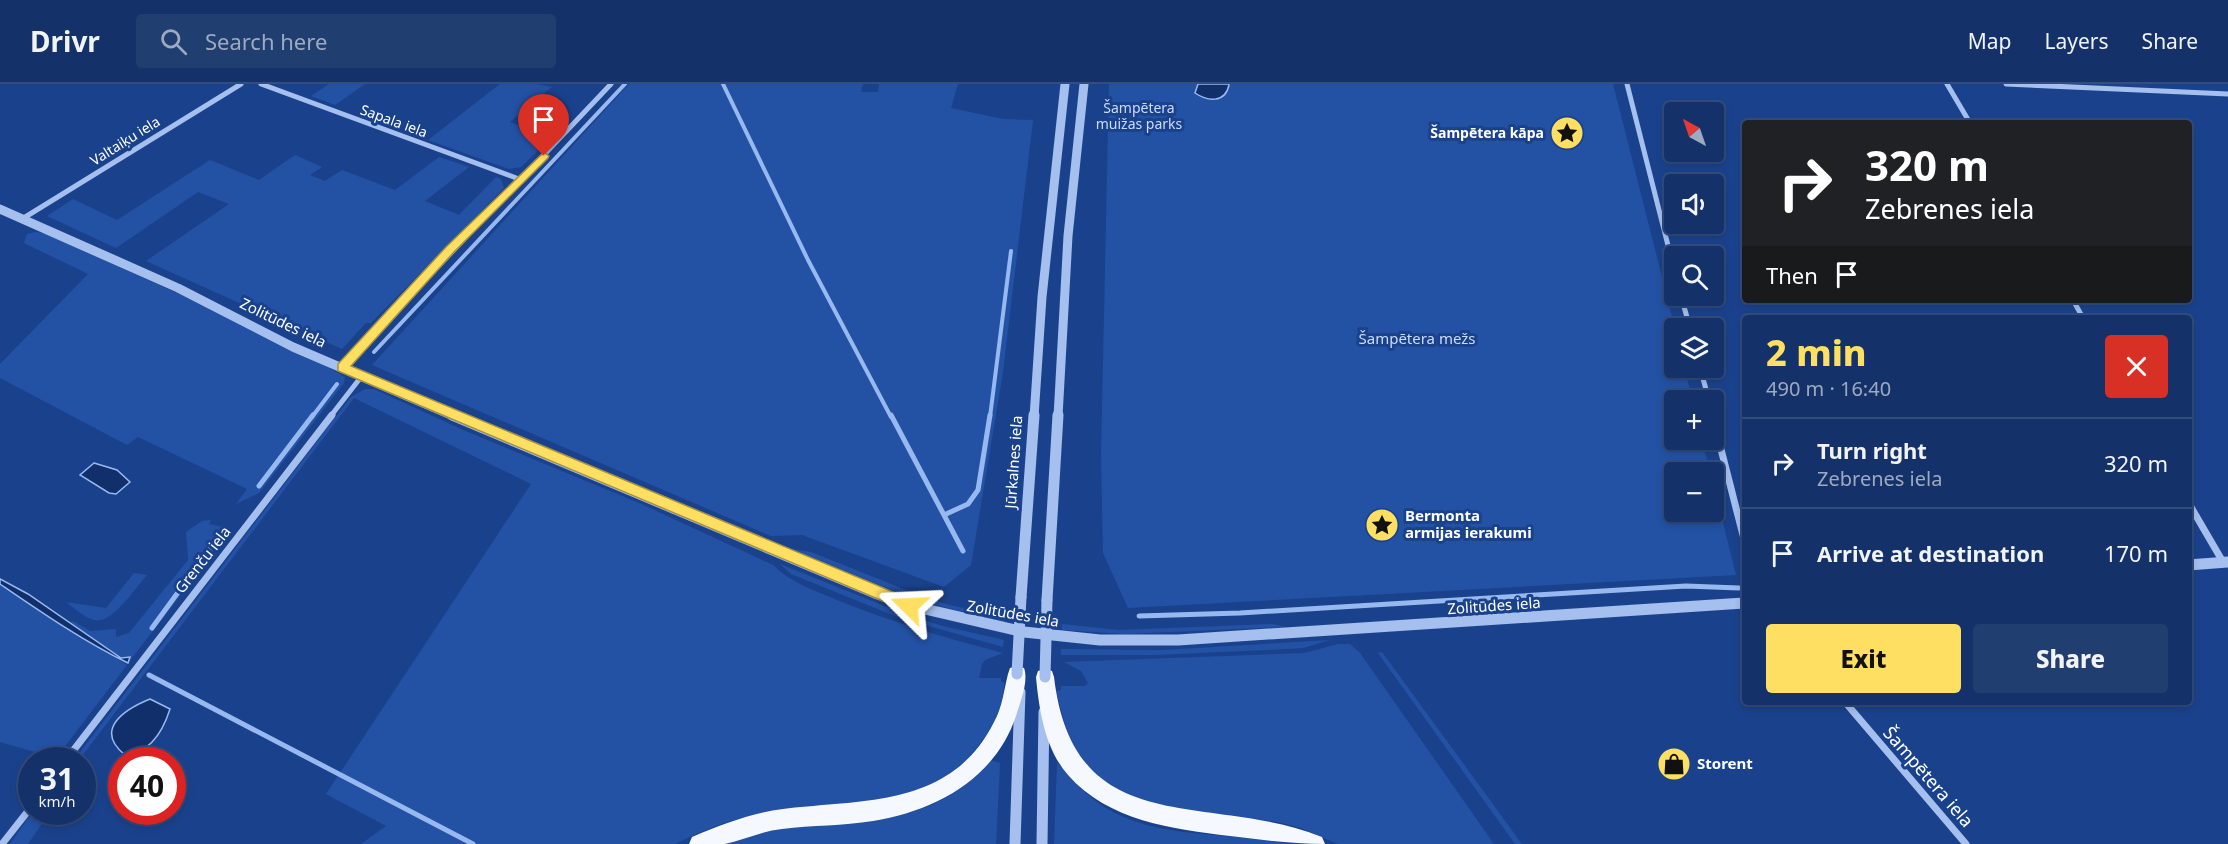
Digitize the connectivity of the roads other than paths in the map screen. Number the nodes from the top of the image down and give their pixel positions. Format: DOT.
graph roads {
  1 [pos="241,84"];
  2 [pos="261,84"];
  3 [pos="602,84"];
  4 [pos="1065,84"];
  5 [pos="1084,84"];
  6 [pos="1627,84"];
  7 [pos="1947,84"];
  8 [pos="2006,84"];
  9 [pos="610,85"];
  10 [pos="2228,94"];
  11 [pos="1968,120"];
  12 [pos="519,179"];
  13 [pos="0,210"];
  14 [pos="22,219"];
  15 [pos="1668,246"];
  16 [pos="342,368"];
  17 [pos="361,377"];
  18 [pos="1721,450"];
  19 [pos="2192,508"];
  20 [pos="1742,531"];
  21 [pos="2226,562"];
  22 [pos="2192,565"];
  23 [pos="1742,603"];
  24 [pos="1017,674"];
  25 [pos="1045,677"];
  26 [pos="1848,705"];
  27 [pos="76,747"];
  28 [pos="18,824"];
  29 [pos="2,844"];
  30 [pos="699,844"];
  31 [pos="1014,844"];
  32 [pos="1042,844"];
  33 [pos="1315,844"];
  34 [pos="1966,844"];
  1 -- 14 [label="street, Valtaiķu iela"];
  2 -- 12 [label="street, Sapala iela"];
  3 -- 9 [label="street"];
  4 -- 24 [label="street, Jūrkalnes iela, bridge"];
  5 -- 25 [label="street, bridge"];
  6 -- 15 [label="street"];
  7 -- 11 [label="street"];
  8 -- 10 [label="street"];
  9 -- 12 [label="street"];
  12 -- 16 [label="street"];
  13 -- 14 [label="street, Zolitūdes iela"];
  14 -- 16 [label="street, Zolitūdes iela"];
  16 -- 17 [label="street, Zolitūdes iela"];
  17 -- 23 [label="street, Zolitūdes iela"];
  17 -- 27 [label="street, Grenču iela"];
  18 -- 20 [label="street"];
  19 -- 21 [label="street"];
  21 -- 22 [label="street"];
  24 -- 30 [label="highway"];
  24 -- 31 [label="street, Jūrkalnes iela"];
  25 -- 32 [label="street"];
  25 -- 33 [label="highway"];
  26 -- 34 [label="street, Šampētera iela"];
  28 -- 29 [label="street"];
}
